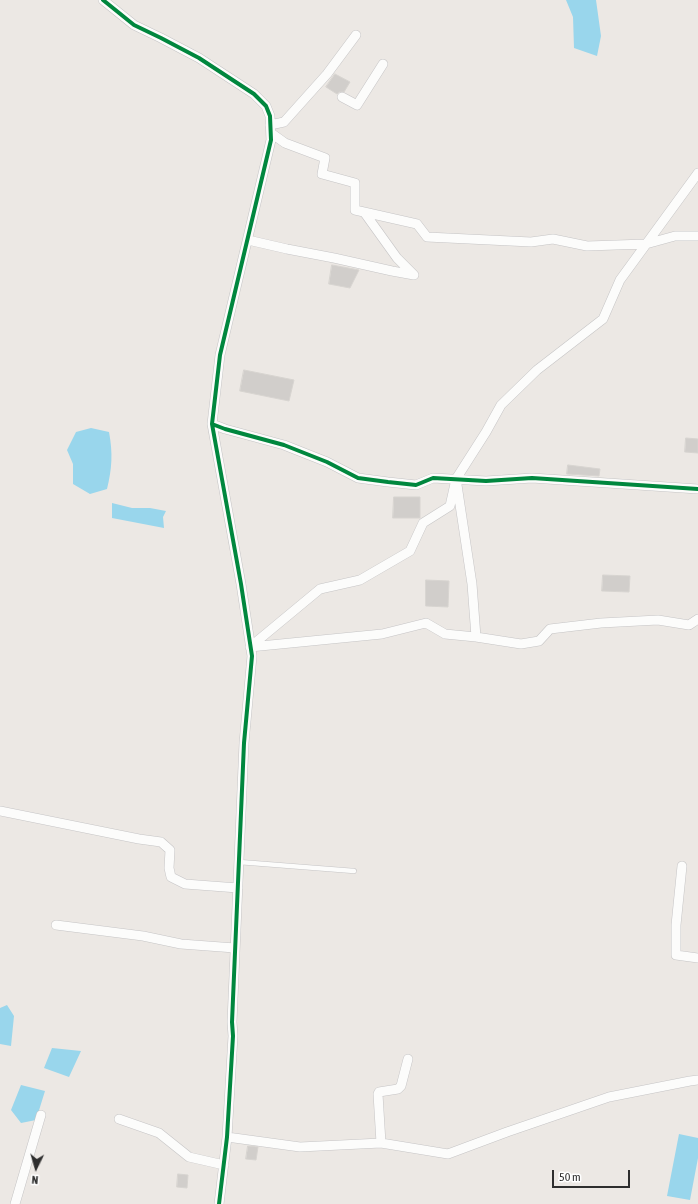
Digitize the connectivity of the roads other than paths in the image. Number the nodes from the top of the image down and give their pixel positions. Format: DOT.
graph roads {
  1 [pos="103,0"];
  2 [pos="356,35"];
  3 [pos="383,64"];
  4 [pos="342,97"];
  5 [pos="270,129"];
  6 [pos="698,173"];
  7 [pos="364,212"];
  8 [pos="698,236"];
  9 [pos="248,240"];
  10 [pos="646,244"];
  11 [pos="212,424"];
  12 [pos="456,479"];
  13 [pos="698,489"];
  14 [pos="698,619"];
  15 [pos="476,636"];
  16 [pos="250,647"];
  17 [pos="0,811"];
  18 [pos="239,862"];
  19 [pos="682,866"];
  20 [pos="354,871"];
  21 [pos="238,888"];
  22 [pos="56,925"];
  23 [pos="235,948"];
  24 [pos="698,958"];
  25 [pos="408,1059"];
  26 [pos="698,1080"];
  27 [pos="41,1115"];
  28 [pos="119,1119"];
  29 [pos="227,1137"];
  30 [pos="382,1143"];
  31 [pos="224,1164"];
  32 [pos="15,1204"];
  33 [pos="219,1204"];
  1 -- 5 [label="street"];
  2 -- 5 [label="street"];
  3 -- 4 [label="street"];
  5 -- 7 [label="street"];
  5 -- 9 [label="street"];
  6 -- 10 [label="street"];
  7 -- 9 [label="street"];
  7 -- 10 [label="street"];
  8 -- 10 [label="street"];
  9 -- 11 [label="street"];
  10 -- 12 [label="street"];
  11 -- 12 [label="street"];
  11 -- 16 [label="street"];
  12 -- 13 [label="street"];
  12 -- 15 [label="street"];
  12 -- 16 [label="street"];
  14 -- 15 [label="street"];
  15 -- 16 [label="street"];
  16 -- 18 [label="street"];
  17 -- 21 [label="street"];
  18 -- 20 [label="lane"];
  18 -- 21 [label="street"];
  19 -- 24 [label="street"];
  21 -- 23 [label="street"];
  22 -- 23 [label="street"];
  23 -- 29 [label="street"];
  25 -- 30 [label="street"];
  26 -- 30 [label="street"];
  27 -- 32 [label="street"];
  28 -- 31 [label="street"];
  29 -- 30 [label="street"];
  29 -- 31 [label="street"];
  31 -- 33 [label="street"];
}
